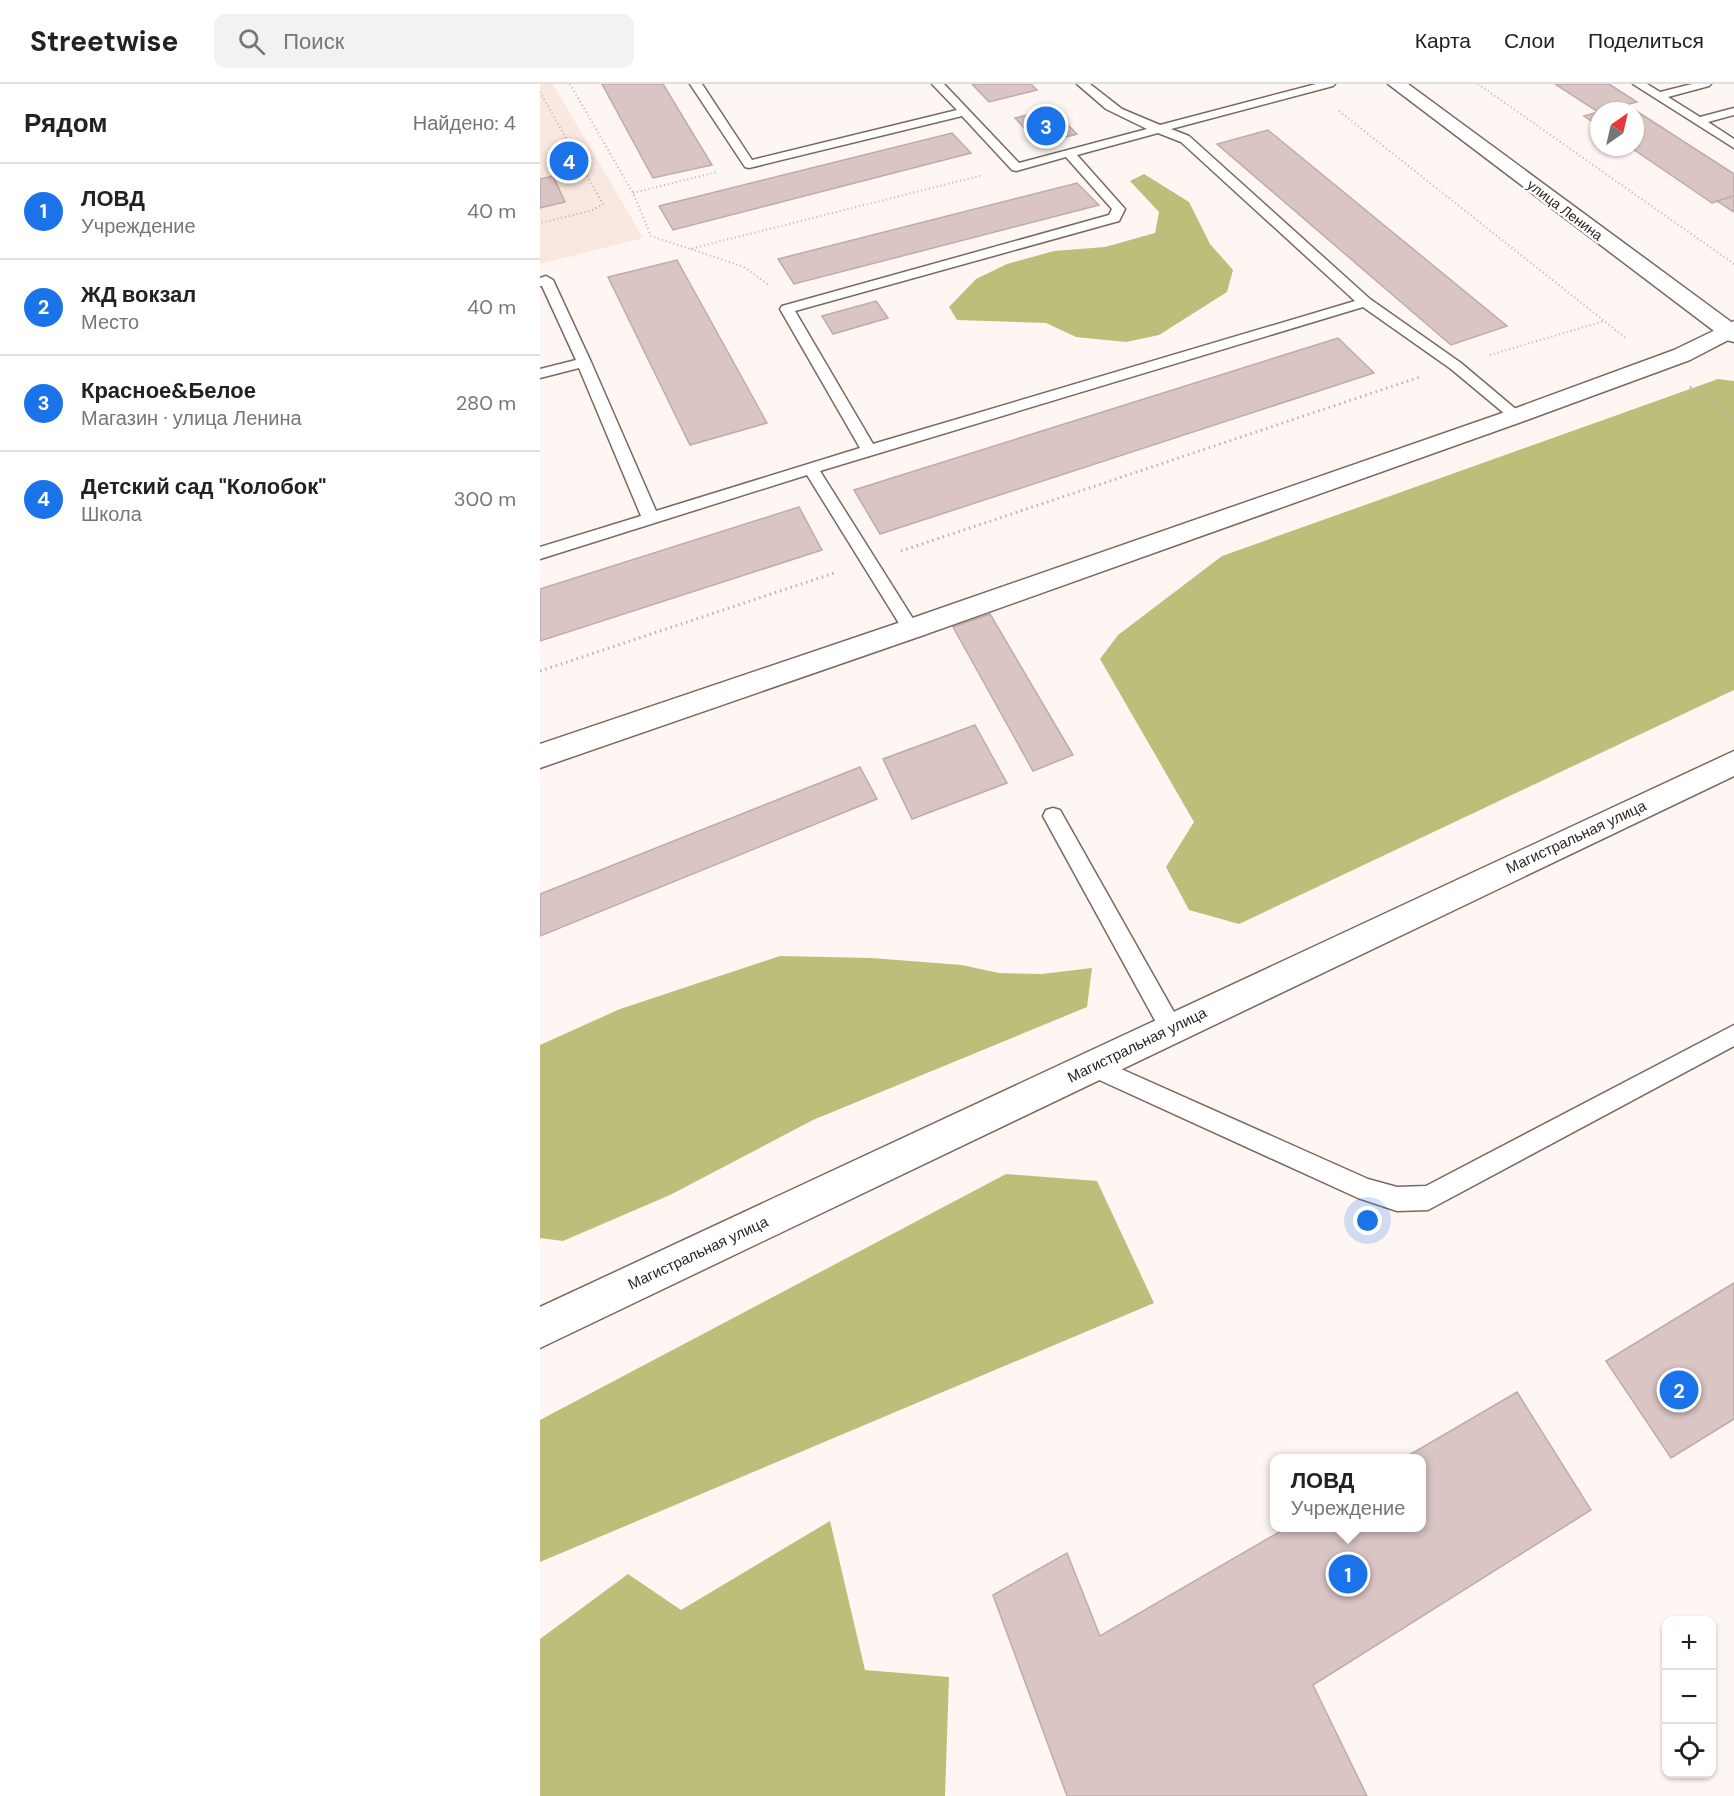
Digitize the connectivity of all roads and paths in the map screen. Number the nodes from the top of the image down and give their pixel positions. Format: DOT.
graph roads {
  1 [pos="570,84"];
  2 [pos="696,84"];
  3 [pos="938,84"];
  4 [pos="1083,84"];
  5 [pos="1329,84"];
  6 [pos="1397,84"];
  7 [pos="1478,84"];
  8 [pos="1640,84"];
  9 [pos="1705,84"];
  10 [pos="1311,89"];
  11 [pos="540,92"];
  12 [pos="1659,96"];
  13 [pos="1734,111"];
  14 [pos="965,112"];
  15 [pos="1699,121"];
  16 [pos="1159,129"];
  17 [pos="1734,144"];
  18 [pos="1069,153"];
  19 [pos="749,164"];
  20 [pos="1016,167"];
  21 [pos="633,194"];
  22 [pos="540,223"];
  23 [pos="690,249"];
  24 [pos="1734,264"];
  25 [pos="540,282"];
  26 [pos="1365,302"];
  27 [pos="787,309"];
  28 [pos="1604,321"];
  29 [pos="1732,331"];
  30 [pos="584,362"];
  31 [pos="1660,363"];
  32 [pos="1456,366"];
  33 [pos="540,374"];
  34 [pos="1516,416"];
  35 [pos="1734,422"];
  36 [pos="868,450"];
  37 [pos="811,468"];
  38 [pos="650,517"];
  39 [pos="540,553"];
  40 [pos="869,561"];
  41 [pos="911,629"];
  42 [pos="540,671"];
  43 [pos="540,756"];
  44 [pos="1734,763"];
  45 [pos="1053,816"];
  46 [pos="1172,1028"];
  47 [pos="1734,1035"];
  48 [pos="1092,1066"];
  49 [pos="540,1328"];
  1 -- 21 [label="path"];
  2 -- 19 [label="lane"];
  3 -- 14 [label="lane"];
  4 -- 16 [label="lane"];
  5 -- 10 [label="lane"];
  6 -- 29 [label="main road, улица Ленина"];
  7 -- 24 [label="path"];
  8 -- 12 [label="lane"];
  9 -- 12 [label="lane"];
  10 -- 16 [label="lane"];
  10 -- 28 [label="path"];
  11 -- 22 [label="path"];
  12 -- 15 [label="lane"];
  13 -- 15 [label="lane"];
  14 -- 19 [label="lane"];
  14 -- 20 [label="lane"];
  15 -- 17 [label="lane"];
  16 -- 18 [label="lane"];
  16 -- 26 [label="lane"];
  18 -- 20 [label="lane"];
  18 -- 27 [label="lane"];
  19 -- 21 [label="path"];
  20 -- 23 [label="path"];
  21 -- 23 [label="path"];
  23 -- 27 [label="path"];
  25 -- 30 [label="lane"];
  26 -- 32 [label="lane"];
  26 -- 36 [label="lane"];
  27 -- 36 [label="lane"];
  28 -- 31 [label="path"];
  28 -- 32 [label="path"];
  29 -- 31 [label="main road"];
  30 -- 33 [label="lane"];
  30 -- 38 [label="lane"];
  31 -- 34 [label="main road"];
  31 -- 35 [label="path"];
  32 -- 34 [label="lane"];
  32 -- 40 [label="path"];
  34 -- 41 [label="main road"];
  36 -- 37 [label="lane"];
  37 -- 38 [label="lane"];
  37 -- 40 [label="lane"];
  38 -- 39 [label="lane"];
  40 -- 41 [label="lane"];
  40 -- 42 [label="path"];
  41 -- 43 [label="main road"];
  44 -- 46 [label="main road, Магистральная улица"];
  45 -- 46 [label="lane"];
  46 -- 48 [label="main road, Магистральная улица"];
  47 -- 48 [label="lane"];
  48 -- 49 [label="main road, Магистральная улица"];
}
